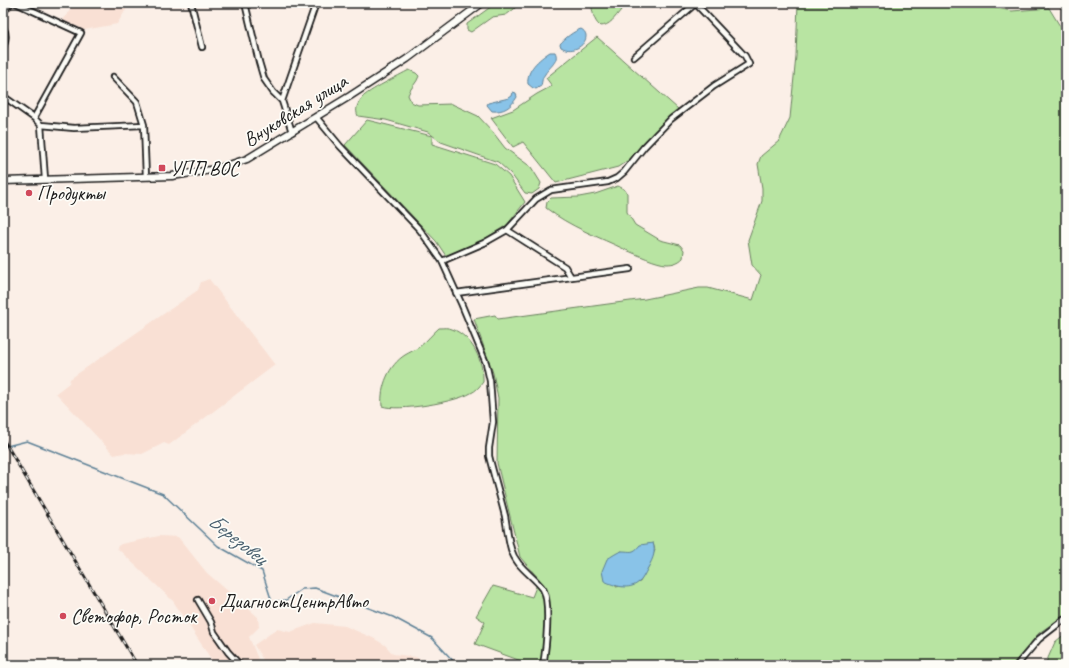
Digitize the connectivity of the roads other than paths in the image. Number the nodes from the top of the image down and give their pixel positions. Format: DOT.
graph roads {
  1 [pos="10,3"];
  2 [pos="16,3"];
  3 [pos="191,3"];
  4 [pos="245,3"];
  5 [pos="316,3"];
  6 [pos="482,3"];
  7 [pos="695,3"];
  8 [pos="3,12"];
  9 [pos="3,26"];
  10 [pos="202,47"];
  11 [pos="3,48"];
  12 [pos="634,57"];
  13 [pos="113,77"];
  14 [pos="3,96"];
  15 [pos="282,102"];
  16 [pos="316,117"];
  17 [pos="34,118"];
  18 [pos="41,125"];
  19 [pos="144,125"];
  20 [pos="292,132"];
  21 [pos="146,177"];
  22 [pos="45,179"];
  23 [pos="3,181"];
  24 [pos="507,230"];
  25 [pos="442,262"];
  26 [pos="630,269"];
  27 [pos="571,277"];
  28 [pos="456,293"];
  29 [pos="198,600"];
  30 [pos="1066,618"];
  31 [pos="240,665"];
  32 [pos="543,665"];
  33 [pos="1017,665"];
  1 -- 8 [label="street"];
  2 -- 17 [label="street"];
  3 -- 10 [label="street"];
  4 -- 15 [label="street"];
  5 -- 15 [label="street"];
  6 -- 16 [label="main road, Внуковская улица"];
  7 -- 12 [label="street"];
  7 -- 24 [label="street"];
  9 -- 11 [label="street"];
  13 -- 19 [label="street"];
  14 -- 17 [label="street"];
  15 -- 20 [label="street"];
  16 -- 20 [label="main road, Внуковская улица"];
  16 -- 25 [label="street"];
  17 -- 18 [label="street"];
  18 -- 19 [label="street"];
  18 -- 22 [label="street"];
  19 -- 21 [label="street"];
  20 -- 21 [label="main road, Внуковская улица"];
  21 -- 22 [label="main road, Внуковская улица"];
  22 -- 23 [label="main road, Внуковская улица"];
  24 -- 25 [label="street"];
  24 -- 27 [label="street"];
  25 -- 28 [label="street"];
  26 -- 27 [label="street"];
  27 -- 28 [label="street"];
  28 -- 32 [label="street"];
  29 -- 31 [label="street"];
  30 -- 33 [label="street"];
}
